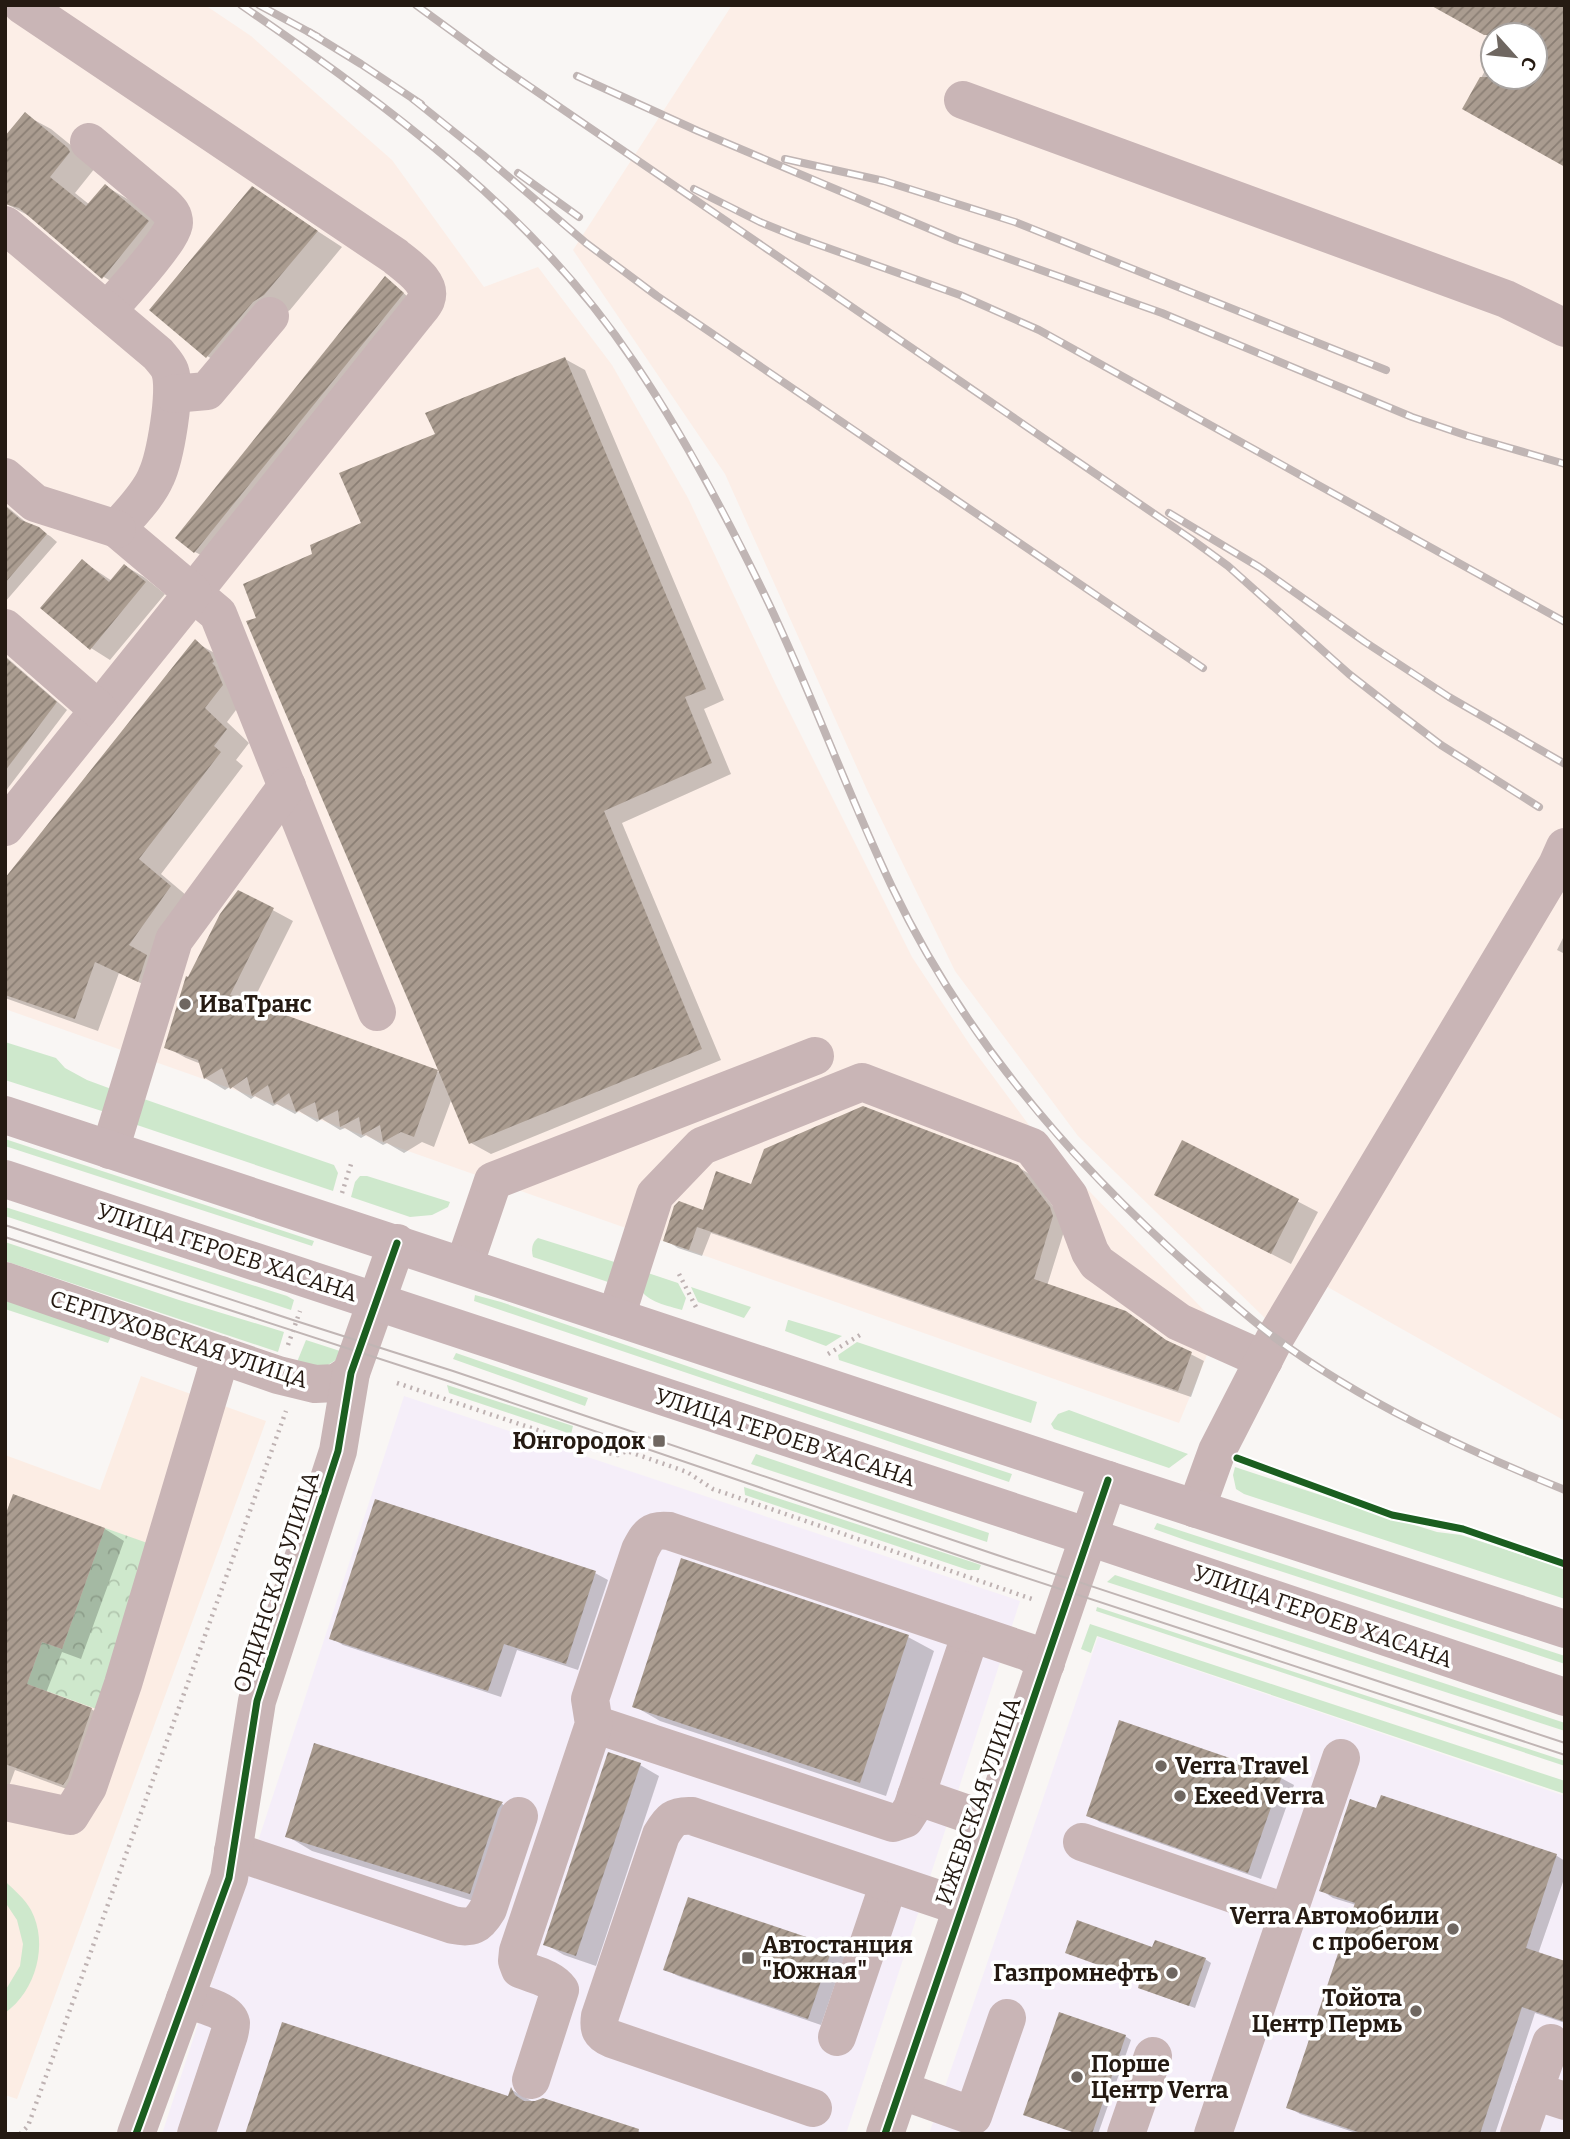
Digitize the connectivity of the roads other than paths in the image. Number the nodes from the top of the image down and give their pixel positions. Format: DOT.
graph roads {
  1 [pos="22,5"];
  2 [pos="963,100"];
  3 [pos="89,142"];
  4 [pos="5,226"];
  5 [pos="107,311"];
  6 [pos="270,316"];
  7 [pos="1565,328"];
  8 [pos="173,394"];
  9 [pos="5,477"];
  10 [pos="117,529"];
  11 [pos="193,593"];
  12 [pos="9,614"];
  13 [pos="99,710"];
  14 [pos="287,786"];
  15 [pos="5,827"];
  16 [pos="1562,860"];
  17 [pos="377,1012"];
  18 [pos="815,1056"];
  19 [pos="5,1115"];
  20 [pos="110,1150"];
  21 [pos="5,1179"];
  22 [pos="397,1243"];
  23 [pos="464,1266"];
  24 [pos="5,1282"];
  25 [pos="376,1301"];
  26 [pos="616,1317"];
  27 [pos="220,1355"];
  28 [pos="1264,1360"];
  29 [pos="351,1373"];
  30 [pos="1108,1480"];
  31 [pos="1196,1509"];
  32 [pos="1089,1537"];
  33 [pos="1565,1629"];
  34 [pos="971,1633"];
  35 [pos="1046,1662"];
  36 [pos="1565,1697"];
  37 [pos="594,1724"];
  38 [pos="1341,1758"];
  39 [pos="916,1796"];
  40 [pos="10,1802"];
  41 [pos="519,1816"];
  42 [pos="991,1822"];
  43 [pos="1082,1842"];
  44 [pos="233,1851"];
  45 [pos="889,1883"];
  46 [pos="962,1907"];
  47 [pos="1288,1913"];
  48 [pos="185,1999"];
  49 [pos="1007,2018"];
  50 [pos="837,2037"];
  51 [pos="1550,2043"];
  52 [pos="1153,2056"];
  53 [pos="531,2080"];
  54 [pos="900,2090"];
  55 [pos="1549,2096"];
  56 [pos="813,2108"];
  57 [pos="972,2128"];
  58 [pos="136,2134"];
  59 [pos="196,2134"];
  60 [pos="886,2134"];
  61 [pos="1126,2134"];
  62 [pos="1213,2134"];
  63 [pos="1519,2134"];
  1 -- 11 [label="street"];
  2 -- 7 [label="street"];
  3 -- 5 [label="street"];
  4 -- 5 [label="street"];
  5 -- 8 [label="street"];
  6 -- 8 [label="street"];
  8 -- 10 [label="street"];
  9 -- 10 [label="street"];
  10 -- 11 [label="street"];
  11 -- 13 [label="street"];
  11 -- 14 [label="street"];
  12 -- 13 [label="street"];
  13 -- 15 [label="street"];
  14 -- 17 [label="street"];
  14 -- 20 [label="street"];
  16 -- 28 [label="street"];
  18 -- 23 [label="street"];
  19 -- 20 [label="main road"];
  20 -- 22 [label="main road"];
  21 -- 25 [label="main road, УЛИЦА ГЕРОЕВ ХАСАНА"];
  22 -- 23 [label="main road"];
  22 -- 25 [label="street, ОРДИНСКАЯ УЛИЦА"];
  23 -- 26 [label="main road"];
  24 -- 27 [label="street, СЕРПУХОВСКАЯ УЛИЦА"];
  25 -- 29 [label="street, ОРДИНСКАЯ УЛИЦА"];
  25 -- 32 [label="main road, УЛИЦА ГЕРОЕВ ХАСАНА"];
  26 -- 28 [label="street"];
  26 -- 30 [label="main road"];
  27 -- 29 [label="street, СЕРПУХОВСКАЯ УЛИЦА"];
  27 -- 40 [label="street"];
  28 -- 31 [label="street"];
  29 -- 44 [label="street, ОРДИНСКАЯ УЛИЦА"];
  30 -- 31 [label="main road"];
  30 -- 32 [label="street, ИЖЕВСКАЯ УЛИЦА"];
  31 -- 33 [label="main road"];
  32 -- 35 [label="street, ИЖЕВСКАЯ УЛИЦА"];
  32 -- 36 [label="main road, УЛИЦА ГЕРОЕВ ХАСАНА"];
  34 -- 35 [label="street"];
  34 -- 37 [label="street"];
  34 -- 39 [label="street"];
  35 -- 42 [label="street, ИЖЕВСКАЯ УЛИЦА"];
  37 -- 39 [label="street"];
  37 -- 53 [label="street"];
  38 -- 47 [label="street"];
  39 -- 42 [label="street"];
  41 -- 44 [label="street"];
  42 -- 46 [label="street, ИЖЕВСКАЯ УЛИЦА"];
  43 -- 47 [label="street"];
  44 -- 48 [label="street, ОРДИНСКАЯ УЛИЦА"];
  45 -- 46 [label="street"];
  45 -- 50 [label="street"];
  45 -- 56 [label="street"];
  46 -- 54 [label="street, ИЖЕВСКАЯ УЛИЦА"];
  47 -- 62 [label="street"];
  48 -- 58 [label="street, ОРДИНСКАЯ УЛИЦА"];
  48 -- 59 [label="street"];
  49 -- 57 [label="street"];
  51 -- 55 [label="street"];
  52 -- 61 [label="street"];
  54 -- 57 [label="street"];
  54 -- 60 [label="street, ИЖЕВСКАЯ УЛИЦА"];
  55 -- 63 [label="street"];
}
